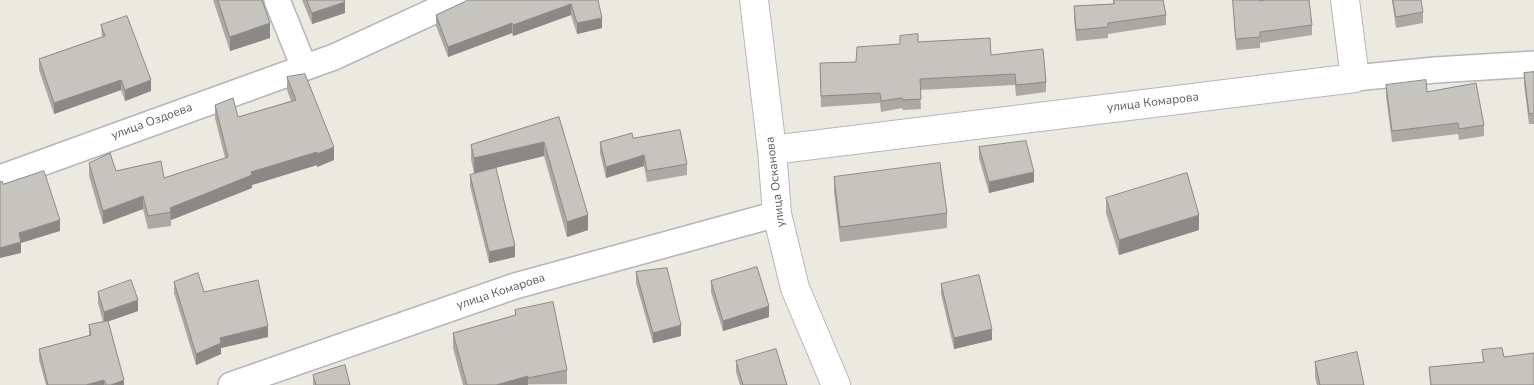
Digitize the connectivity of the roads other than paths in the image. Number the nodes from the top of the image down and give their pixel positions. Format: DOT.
graph roads {
  1 [pos="277,0"];
  2 [pos="458,0"];
  3 [pos="754,0"];
  4 [pos="1345,0"];
  5 [pos="1534,64"];
  6 [pos="304,67"];
  7 [pos="1355,78"];
  8 [pos="772,150"];
  9 [pos="0,178"];
  10 [pos="777,214"];
  11 [pos="231,385"];
  12 [pos="836,385"];
  1 -- 6 [label="street"];
  2 -- 6 [label="street, улица Оздоева"];
  3 -- 8 [label="main road, улица Осканова"];
  4 -- 7 [label="main road"];
  5 -- 7 [label="street, улица Комарова"];
  6 -- 9 [label="street, улица Оздоева"];
  7 -- 8 [label="main road, улица Комарова"];
  8 -- 10 [label="main road, улица Осканова"];
  10 -- 11 [label="street, улица Комарова"];
  10 -- 12 [label="main road, улица Осканова"];
}
